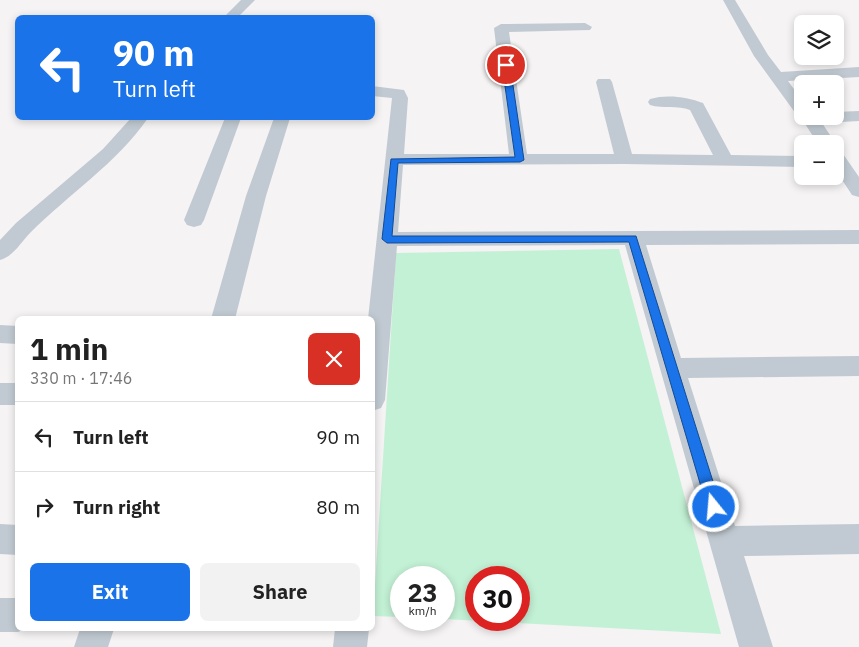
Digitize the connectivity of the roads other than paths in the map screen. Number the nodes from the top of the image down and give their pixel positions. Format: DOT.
graph roads {
  1 [pos="249,0"];
  2 [pos="729,0"];
  3 [pos="232,15"];
  4 [pos="585,27"];
  5 [pos="859,72"];
  6 [pos="777,77"];
  7 [pos="604,82"];
  8 [pos="375,91"];
  9 [pos="794,99"];
  10 [pos="656,102"];
  11 [pos="844,116"];
  12 [pos="859,116"];
  13 [pos="138,120"];
  14 [pos="232,120"];
  15 [pos="281,120"];
  16 [pos="624,159"];
  17 [pos="394,160"];
  18 [pos="520,160"];
  19 [pos="725,161"];
  20 [pos="844,161"];
  21 [pos="794,162"];
  22 [pos="859,163"];
  23 [pos="844,170"];
  24 [pos="859,191"];
  25 [pos="194,220"];
  26 [pos="0,228"];
  27 [pos="23,228"];
  28 [pos="859,237"];
  29 [pos="633,238"];
  30 [pos="387,239"];
  31 [pos="0,253"];
  32 [pos="224,316"];
  33 [pos="0,334"];
  34 [pos="15,335"];
  35 [pos="859,366"];
  36 [pos="375,368"];
  37 [pos="671,368"];
  38 [pos="0,394"];
  39 [pos="15,394"];
  40 [pos="0,539"];
  41 [pos="859,539"];
  42 [pos="15,540"];
  43 [pos="725,541"];
  44 [pos="0,615"];
  45 [pos="15,615"];
  46 [pos="95,631"];
  47 [pos="352,631"];
  48 [pos="91,647"];
  49 [pos="350,647"];
  50 [pos="756,647"];
  1 -- 3 [label="street"];
  2 -- 6 [label="street"];
  4 -- 18 [label="street"];
  5 -- 6 [label="street"];
  6 -- 9 [label="street"];
  7 -- 16 [label="street"];
  8 -- 17 [label="street"];
  10 -- 19 [label="street"];
  11 -- 12 [label="street"];
  13 -- 27 [label="street"];
  14 -- 25 [label="street"];
  15 -- 32 [label="street"];
  16 -- 18 [label="street"];
  16 -- 19 [label="street"];
  17 -- 18 [label="street"];
  17 -- 30 [label="street"];
  19 -- 21 [label="street"];
  20 -- 22 [label="street"];
  23 -- 24 [label="street"];
  26 -- 27 [label="street"];
  27 -- 31 [label="street"];
  28 -- 29 [label="street"];
  29 -- 30 [label="street"];
  29 -- 37 [label="street"];
  30 -- 36 [label="street"];
  33 -- 34 [label="street"];
  35 -- 37 [label="street"];
  37 -- 43 [label="street"];
  38 -- 39 [label="street"];
  40 -- 42 [label="street"];
  41 -- 43 [label="street"];
  43 -- 50 [label="street"];
  44 -- 45 [label="street"];
  46 -- 48 [label="street"];
  47 -- 49 [label="street"];
}
